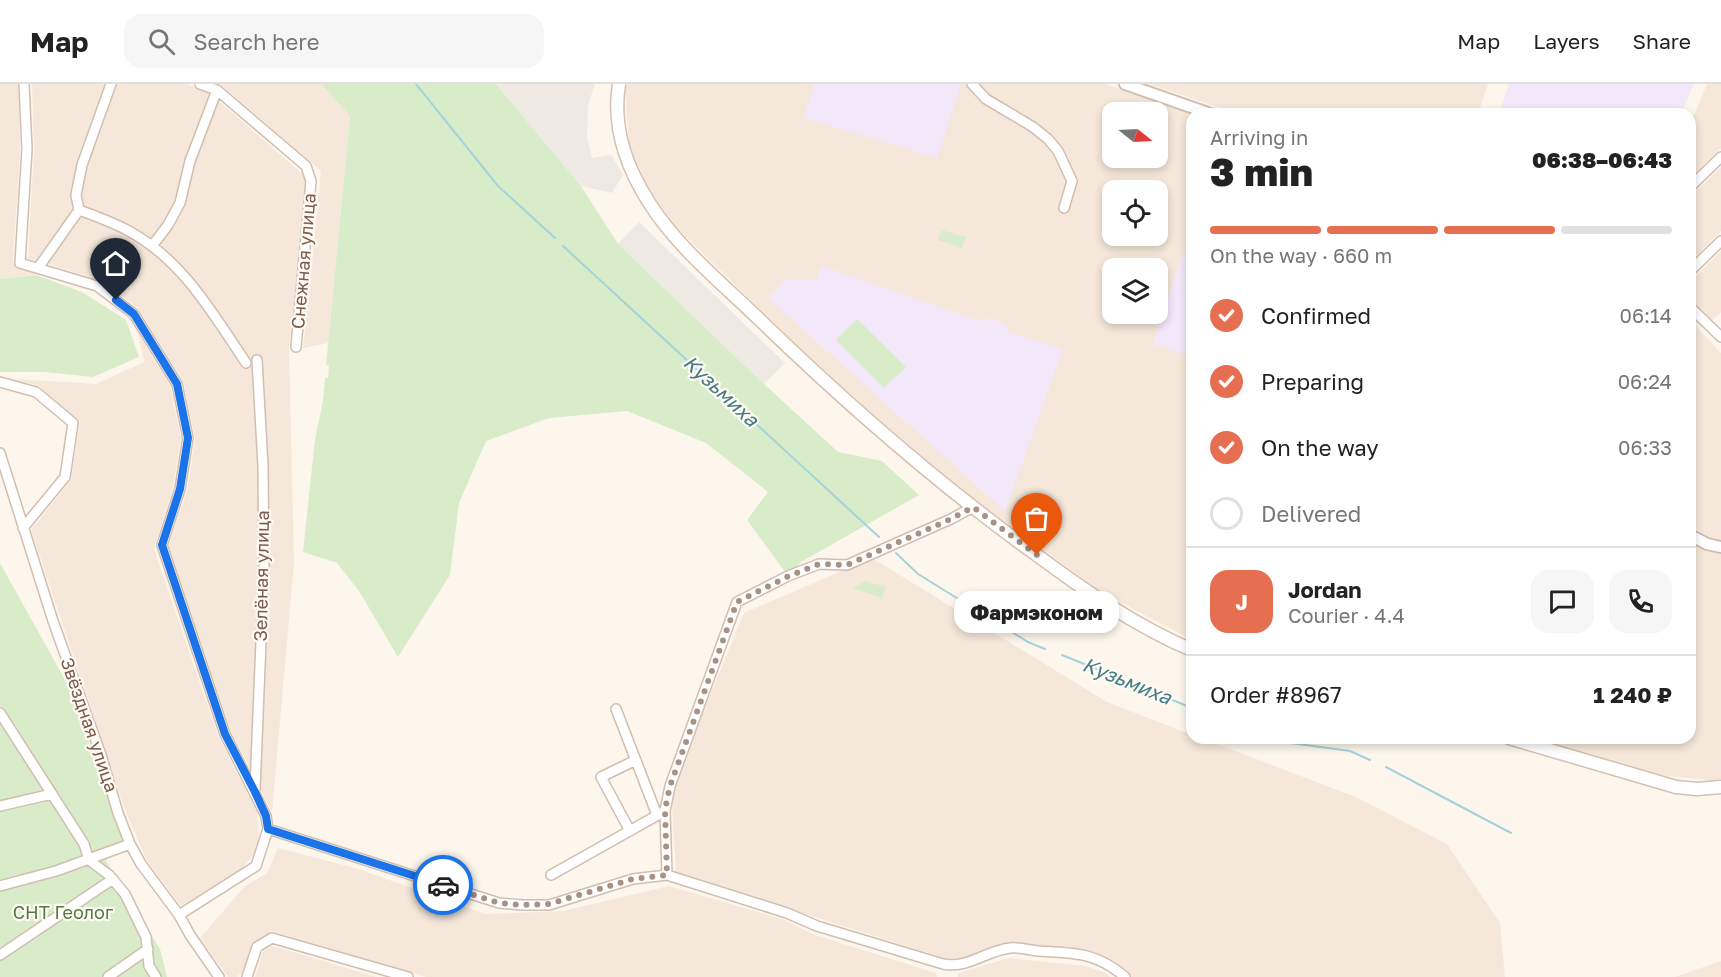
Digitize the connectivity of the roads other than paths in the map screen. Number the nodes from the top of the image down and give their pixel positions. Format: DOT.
graph roads {
  1 [pos="24,84"];
  2 [pos="111,84"];
  3 [pos="200,84"];
  4 [pos="619,84"];
  5 [pos="972,84"];
  6 [pos="1125,84"];
  7 [pos="213,87"];
  8 [pos="1194,108"];
  9 [pos="1721,157"];
  10 [pos="1696,181"];
  11 [pos="1064,208"];
  12 [pos="80,210"];
  13 [pos="1721,241"];
  14 [pos="152,246"];
  15 [pos="1696,265"];
  16 [pos="38,268"];
  17 [pos="1696,313"];
  18 [pos="1721,322"];
  19 [pos="1713,329"];
  20 [pos="1721,337"];
  21 [pos="296,348"];
  22 [pos="257,360"];
  23 [pos="246,363"];
  24 [pos="0,382"];
  25 [pos="0,455"];
  26 [pos="973,507"];
  27 [pos="23,528"];
  28 [pos="1696,538"];
  29 [pos="1721,547"];
  30 [pos="1186,647"];
  31 [pos="616,709"];
  32 [pos="0,713"];
  33 [pos="4,728"];
  34 [pos="1529,744"];
  35 [pos="636,760"];
  36 [pos="1721,787"];
  37 [pos="255,792"];
  38 [pos="52,794"];
  39 [pos="0,806"];
  40 [pos="661,813"];
  41 [pos="268,829"];
  42 [pos="630,831"];
  43 [pos="130,844"];
  44 [pos="89,860"];
  45 [pos="551,875"];
  46 [pos="667,875"];
  47 [pos="113,879"];
  48 [pos="0,886"];
  49 [pos="179,915"];
  50 [pos="148,949"];
  51 [pos="0,955"];
  52 [pos="108,977"];
  53 [pos="156,977"];
  54 [pos="219,977"];
  55 [pos="247,977"];
  56 [pos="408,977"];
  57 [pos="1125,977"];
  1 -- 16 [label="street"];
  2 -- 12 [label="street"];
  3 -- 7 [label="street, Снежная улица"];
  4 -- 26 [label="main road"];
  5 -- 11 [label="street"];
  6 -- 8 [label="street"];
  7 -- 14 [label="street"];
  7 -- 21 [label="street, Снежная улица"];
  9 -- 10 [label="street"];
  12 -- 14 [label="street"];
  12 -- 16 [label="street"];
  13 -- 15 [label="street"];
  14 -- 23 [label="street"];
  16 -- 37 [label="street"];
  17 -- 19 [label="street"];
  18 -- 19 [label="street"];
  19 -- 20 [label="street"];
  22 -- 37 [label="street, Зелёная улица"];
  24 -- 27 [label="street"];
  25 -- 27 [label="street, Звёздная улица"];
  26 -- 30 [label="main road"];
  26 -- 40 [label="street"];
  27 -- 43 [label="street, Звёздная улица"];
  28 -- 29 [label="street"];
  31 -- 35 [label="street"];
  32 -- 33 [label="street"];
  33 -- 38 [label="street"];
  34 -- 36 [label="main road"];
  35 -- 40 [label="street"];
  35 -- 42 [label="street"];
  37 -- 41 [label="street"];
  38 -- 39 [label="street"];
  38 -- 44 [label="street"];
  40 -- 42 [label="street"];
  40 -- 46 [label="street"];
  41 -- 46 [label="street"];
  41 -- 49 [label="street"];
  42 -- 45 [label="street"];
  43 -- 44 [label="street"];
  43 -- 49 [label="street, Звёздная улица"];
  44 -- 47 [label="street"];
  44 -- 48 [label="street"];
  46 -- 57 [label="street"];
  47 -- 50 [label="street"];
  47 -- 51 [label="street"];
  49 -- 54 [label="street, Звёздная улица"];
  50 -- 52 [label="street"];
  50 -- 53 [label="street"];
  55 -- 56 [label="street"];
}
